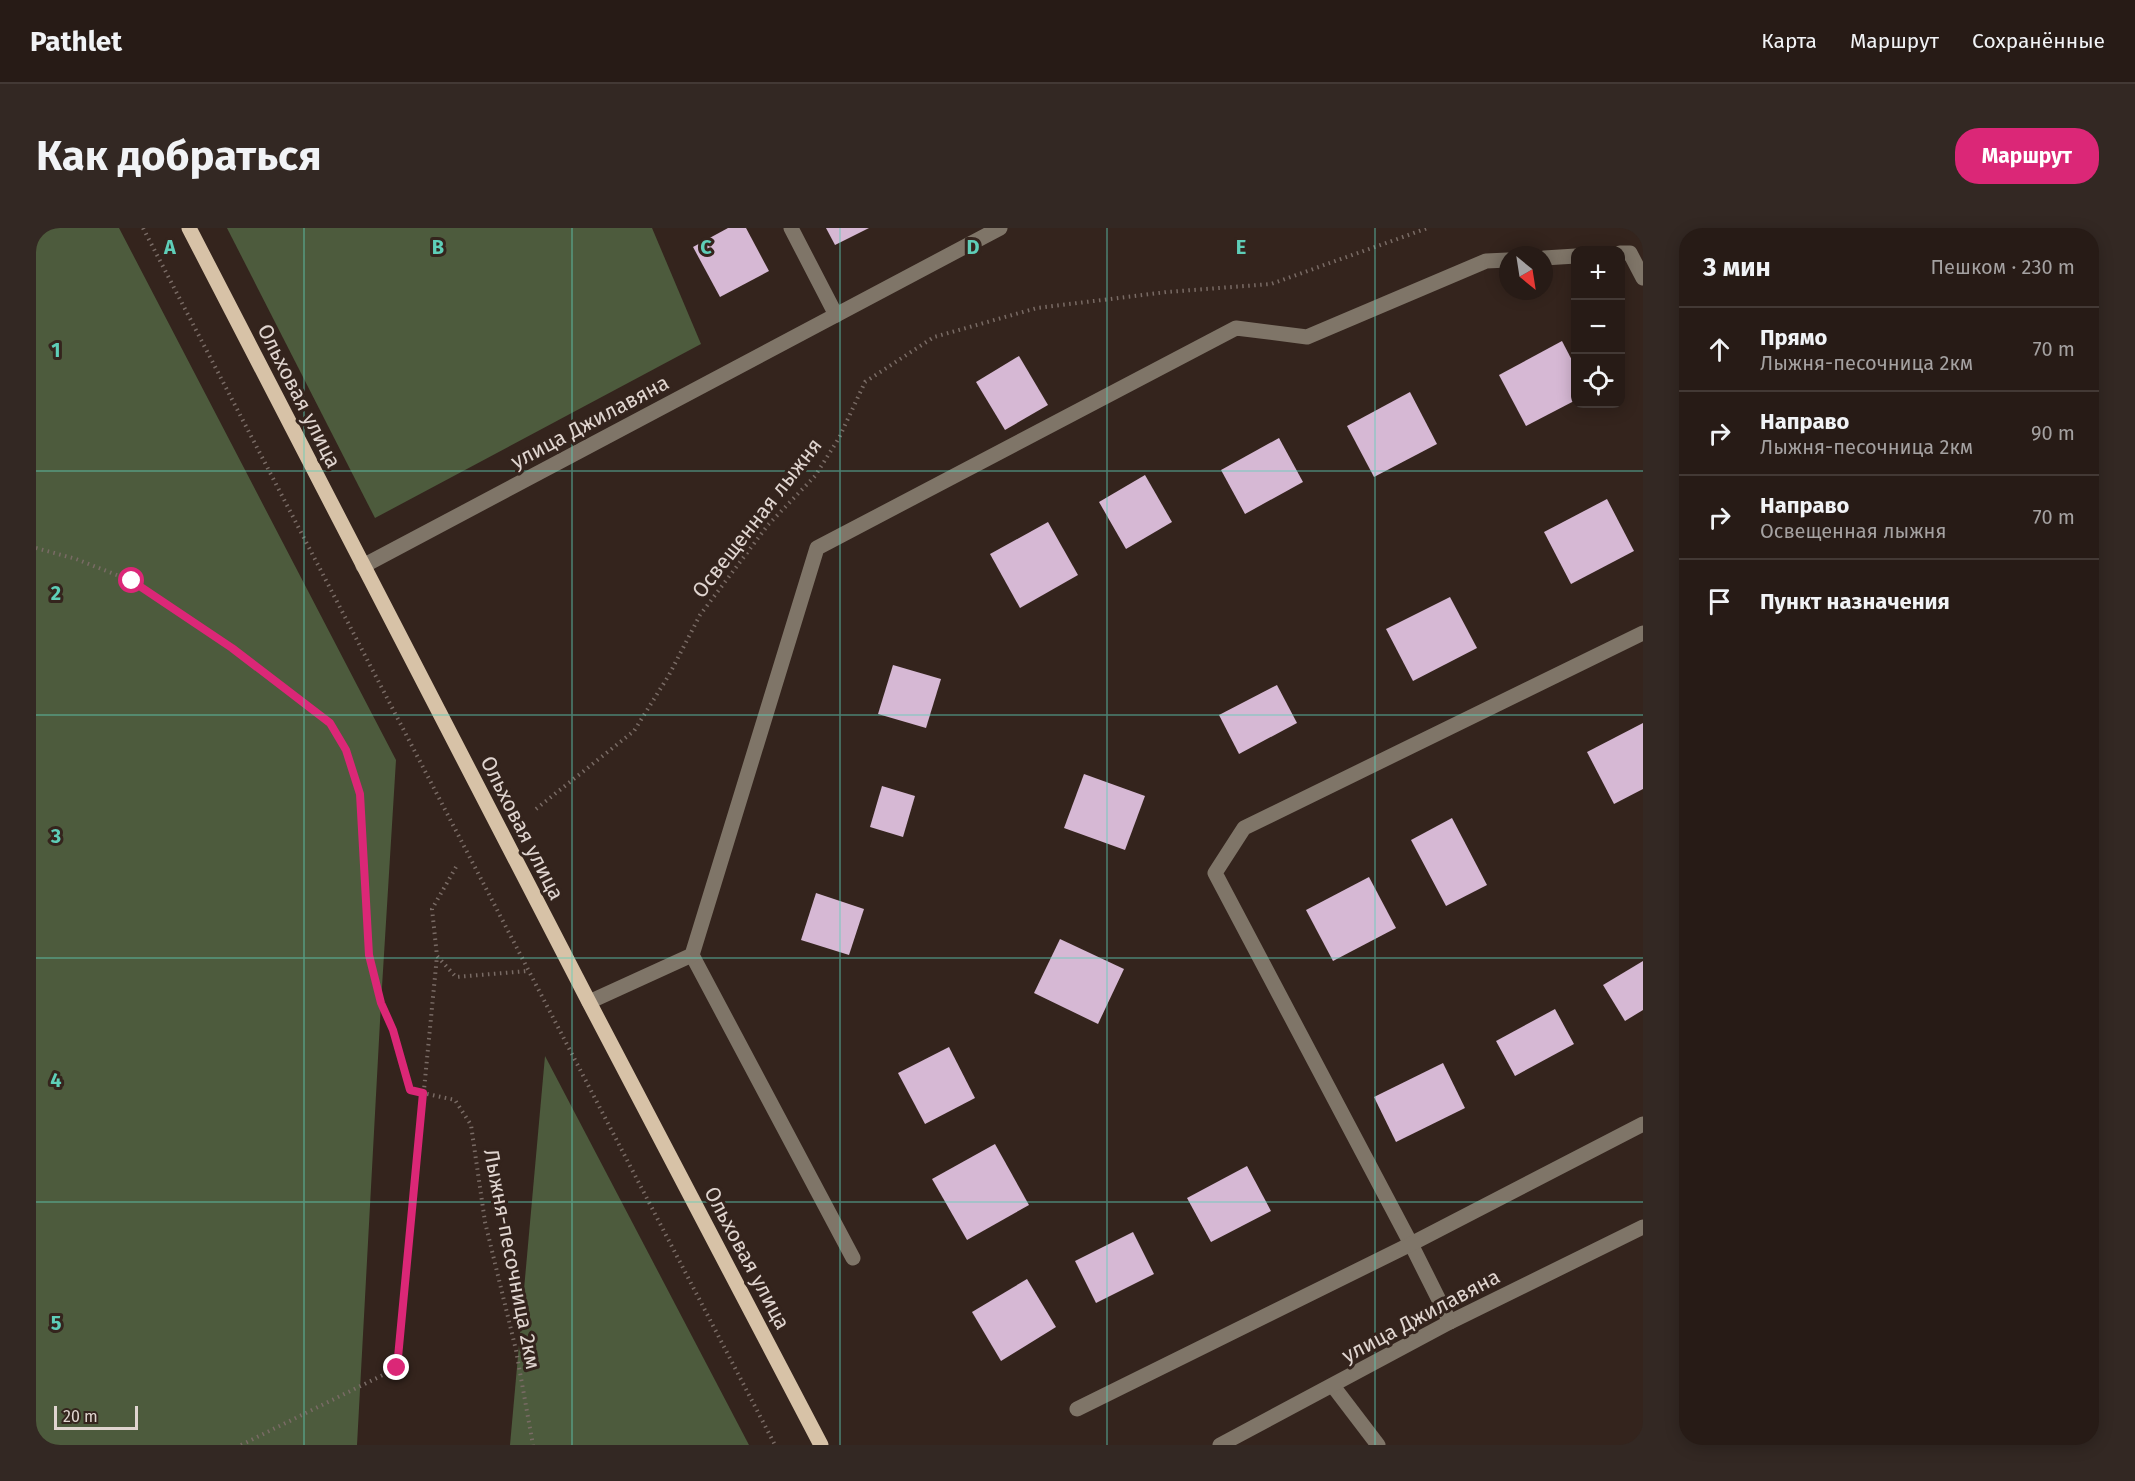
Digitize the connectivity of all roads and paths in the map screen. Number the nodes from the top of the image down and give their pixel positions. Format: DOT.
graph roads {
  1 [pos="143,228"];
  2 [pos="189,228"];
  3 [pos="790,228"];
  4 [pos="1000,228"];
  5 [pos="1428,228"];
  6 [pos="1625,253"];
  7 [pos="1571,256"];
  8 [pos="1553,257"];
  9 [pos="1499,260"];
  10 [pos="1643,278"];
  11 [pos="836,315"];
  12 [pos="36,548"];
  13 [pos="363,566"];
  14 [pos="1643,633"];
  15 [pos="536,809"];
  16 [pos="456,867"];
  17 [pos="437,956"];
  18 [pos="692,956"];
  19 [pos="528,971"];
  20 [pos="589,1002"];
  21 [pos="423,1093"];
  22 [pos="1643,1124"];
  23 [pos="1643,1227"];
  24 [pos="1411,1244"];
  25 [pos="854,1258"];
  26 [pos="1450,1322"];
  27 [pos="1333,1386"];
  28 [pos="1077,1409"];
  29 [pos="241,1445"];
  30 [pos="533,1445"];
  31 [pos="775,1445"];
  32 [pos="821,1445"];
  33 [pos="1220,1445"];
  34 [pos="1378,1445"];
  1 -- 19 [label="path"];
  2 -- 13 [label="main road, Ольховая улица"];
  3 -- 11 [label="street"];
  4 -- 11 [label="street, улица Джилавяна"];
  5 -- 15 [label="path, Освещенная лыжня"];
  6 -- 10 [label="street"];
  7 -- 8 [label="street"];
  9 -- 18 [label="street"];
  11 -- 13 [label="street, улица Джилавяна"];
  12 -- 21 [label="path"];
  13 -- 20 [label="main road, Ольховая улица"];
  14 -- 24 [label="street"];
  16 -- 17 [label="path"];
  17 -- 19 [label="path"];
  17 -- 21 [label="path"];
  18 -- 20 [label="street"];
  18 -- 25 [label="street"];
  19 -- 31 [label="path"];
  20 -- 32 [label="main road, Ольховая улица"];
  21 -- 29 [label="path"];
  21 -- 30 [label="path, Лыжня-песочница 2км"];
  22 -- 24 [label="street"];
  23 -- 26 [label="street, улица Джилавяна"];
  24 -- 26 [label="street"];
  24 -- 28 [label="street"];
  26 -- 27 [label="street, улица Джилавяна"];
  27 -- 33 [label="street, улица Джилавяна"];
  27 -- 34 [label="street"];
}
